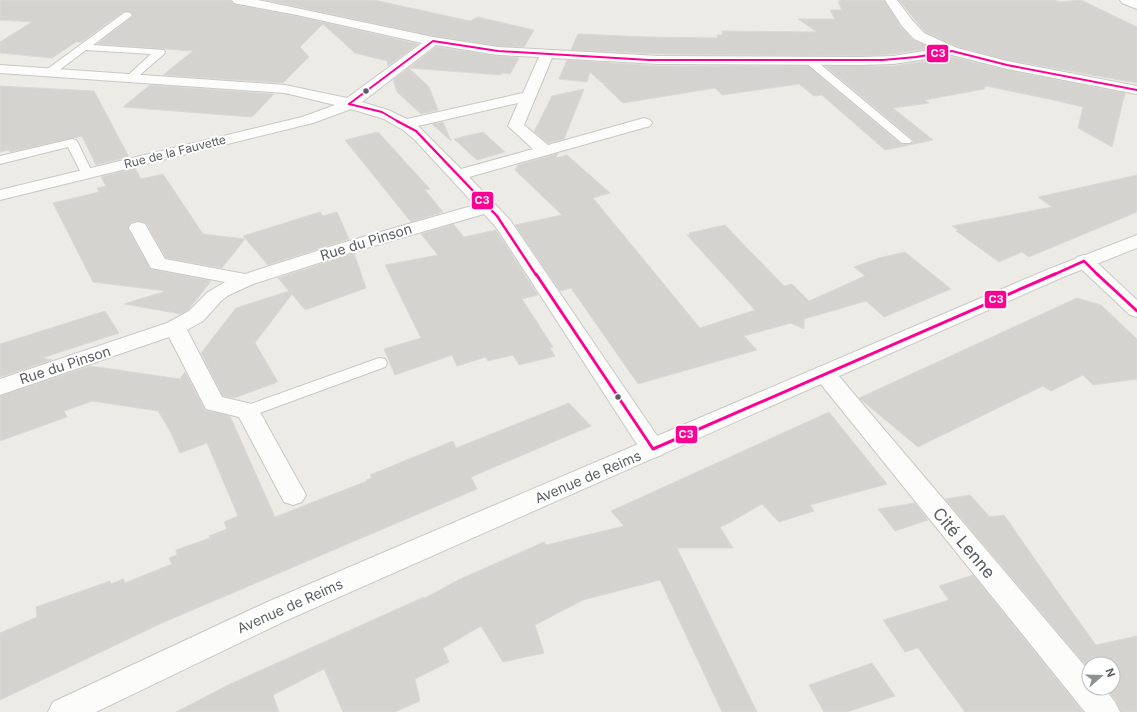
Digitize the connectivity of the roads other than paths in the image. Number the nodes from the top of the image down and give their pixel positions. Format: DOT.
graph roads {
  1 [pos="238,0"];
  2 [pos="891,0"];
  3 [pos="1126,0"];
  4 [pos="1137,5"];
  5 [pos="127,15"];
  6 [pos="433,41"];
  7 [pos="84,47"];
  8 [pos="952,51"];
  9 [pos="547,54"];
  10 [pos="810,60"];
  11 [pos="0,69"];
  12 [pos="50,72"];
  13 [pos="130,78"];
  14 [pos="1137,90"];
  15 [pos="528,96"];
  16 [pos="349,104"];
  17 [pos="644,123"];
  18 [pos="405,124"];
  19 [pos="906,141"];
  20 [pos="546,151"];
  21 [pos="0,160"];
  22 [pos="87,174"];
  23 [pos="458,175"];
  24 [pos="0,195"];
  25 [pos="488,207"];
  26 [pos="138,228"];
  27 [pos="1137,241"];
  28 [pos="1084,261"];
  29 [pos="246,280"];
  30 [pos="1137,311"];
  31 [pos="176,328"];
  32 [pos="379,363"];
  33 [pos="824,373"];
  34 [pos="0,387"];
  35 [pos="248,411"];
  36 [pos="653,449"];
  37 [pos="292,495"];
  38 [pos="64,712"];
  39 [pos="1104,712"];
  1 -- 6 [label="street"];
  2 -- 8 [label="street"];
  3 -- 4 [label="street"];
  5 -- 7 [label="lane"];
  6 -- 9 [label="street"];
  6 -- 16 [label="street, Rue de la Fauvette"];
  7 -- 12 [label="lane"];
  7 -- 13 [label="lane"];
  8 -- 10 [label="street"];
  8 -- 14 [label="street"];
  9 -- 10 [label="street"];
  9 -- 15 [label="street"];
  10 -- 19 [label="lane"];
  11 -- 12 [label="street"];
  12 -- 13 [label="street"];
  13 -- 16 [label="street"];
  15 -- 18 [label="street"];
  15 -- 20 [label="street"];
  16 -- 18 [label="street"];
  16 -- 22 [label="street, Rue de la Fauvette"];
  17 -- 20 [label="street"];
  18 -- 23 [label="street"];
  20 -- 23 [label="street"];
  21 -- 22 [label="lane"];
  22 -- 24 [label="street, Rue de la Fauvette"];
  23 -- 25 [label="street"];
  25 -- 29 [label="street, Rue du Pinson"];
  25 -- 36 [label="street"];
  26 -- 29 [label="street, Rue du Pinson"];
  27 -- 28 [label="street, Avenue de Reims"];
  28 -- 30 [label="street"];
  28 -- 33 [label="street, Avenue de Reims"];
  29 -- 31 [label="street, Rue du Pinson"];
  31 -- 34 [label="street, Rue du Pinson"];
  31 -- 35 [label="street"];
  32 -- 35 [label="lane"];
  33 -- 36 [label="street, Avenue de Reims"];
  33 -- 39 [label="street, Cité Lenne"];
  35 -- 37 [label="street"];
  36 -- 38 [label="street, Avenue de Reims"];
}
